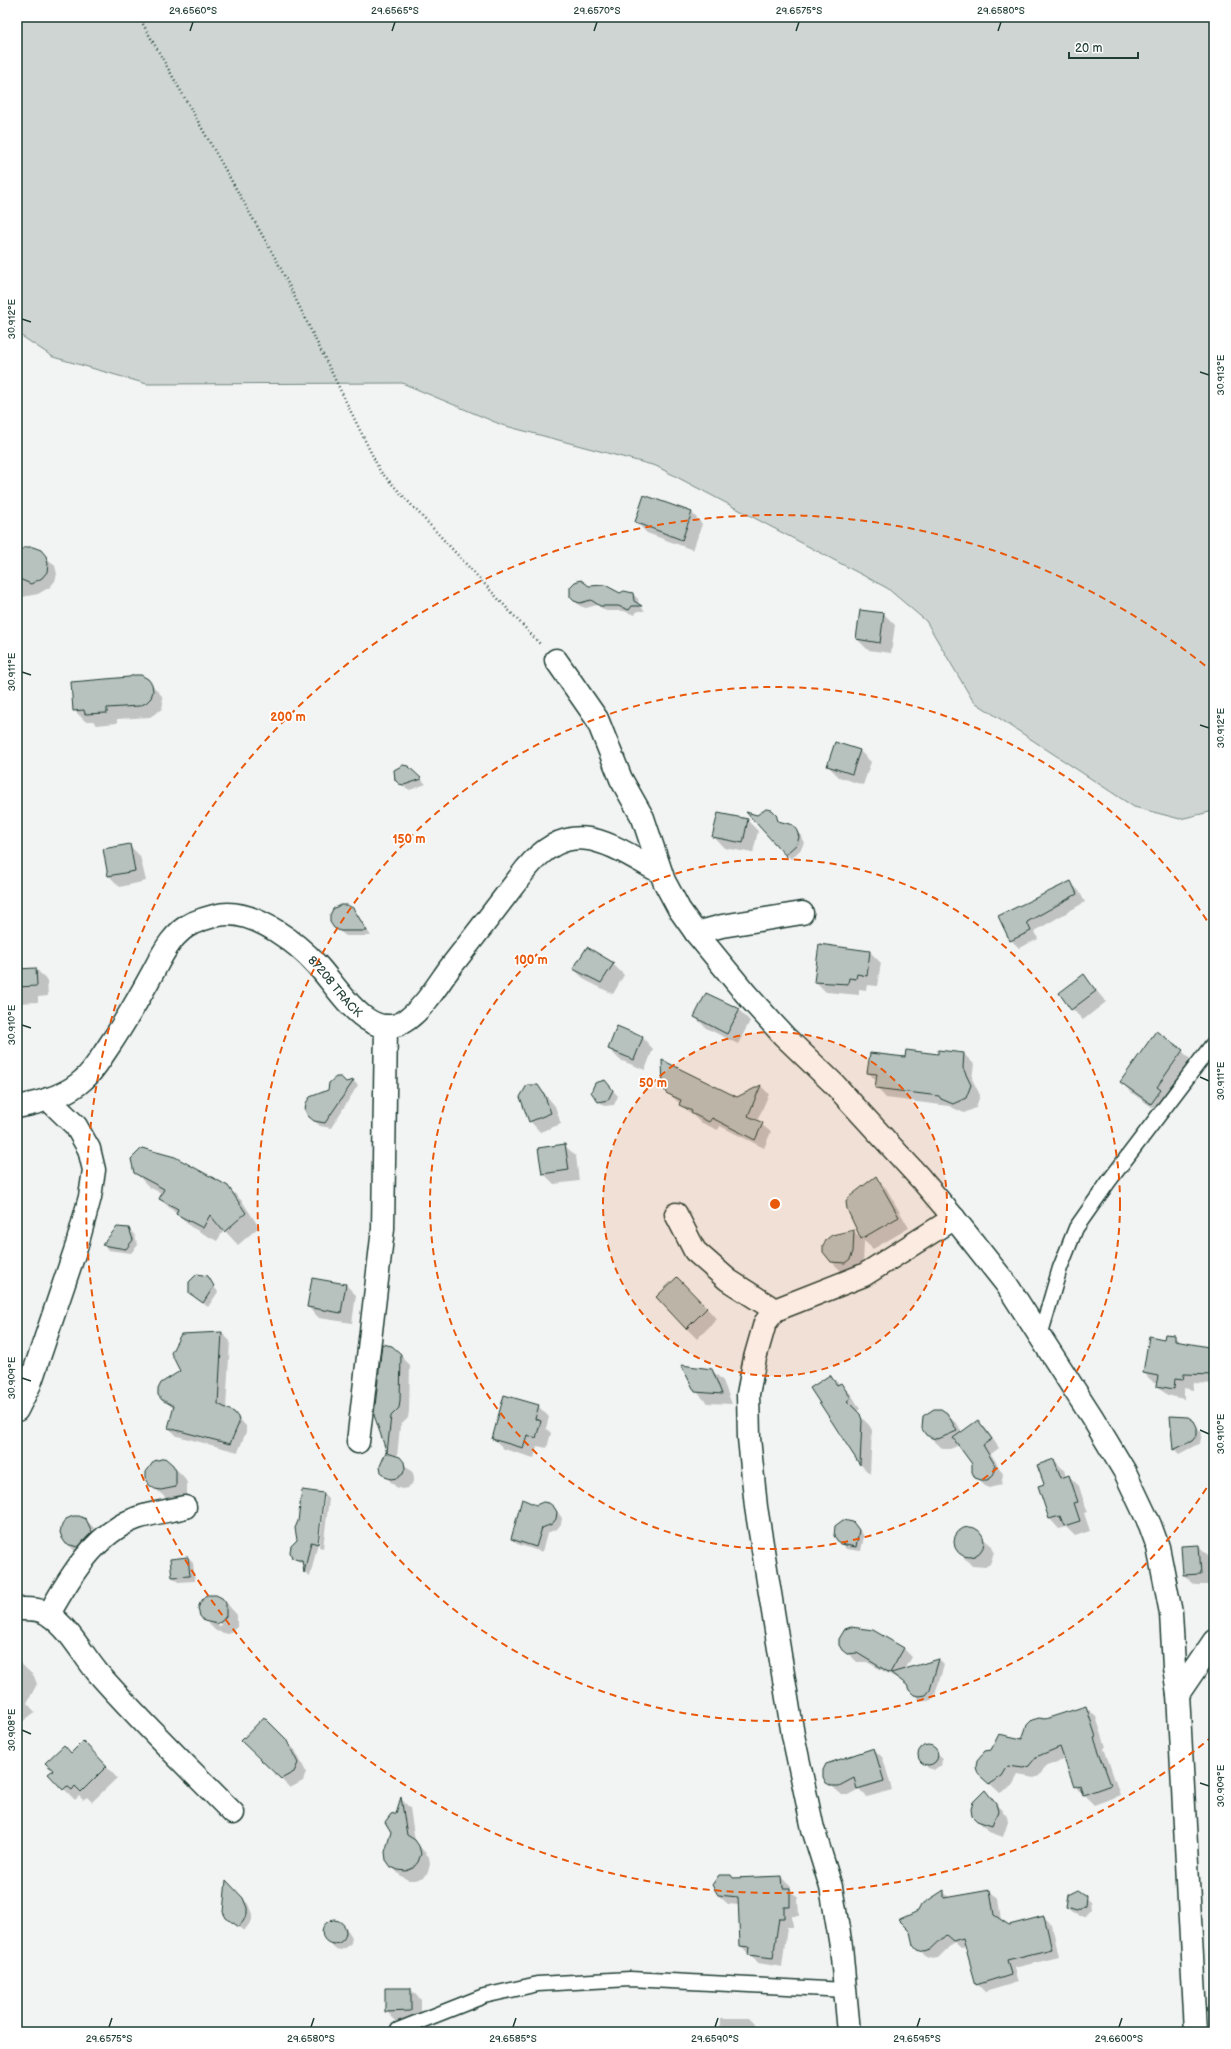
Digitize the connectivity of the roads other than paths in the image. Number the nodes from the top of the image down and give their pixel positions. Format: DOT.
graph roads {
  1 [pos="556,660"];
  2 [pos="660,872"];
  3 [pos="802,913"];
  4 [pos="696,933"];
  5 [pos="386,1026"];
  6 [pos="1212,1045"];
  7 [pos="48,1099"];
  8 [pos="17,1107"];
  9 [pos="676,1214"];
  10 [pos="954,1218"];
  11 [pos="775,1310"];
  12 [pos="1040,1336"];
  13 [pos="17,1410"];
  14 [pos="358,1442"];
  15 [pos="185,1507"];
  16 [pos="17,1609"];
  17 [pos="49,1614"];
  18 [pos="1214,1641"];
  19 [pos="1178,1694"];
  20 [pos="233,1813"];
  21 [pos="846,1990"];
  22 [pos="398,2030"];
  23 [pos="849,2032"];
  24 [pos="1196,2032"];
  1 -- 2 [label="street"];
  2 -- 4 [label="street"];
  2 -- 5 [label="street"];
  3 -- 4 [label="street"];
  4 -- 10 [label="street"];
  5 -- 7 [label="street, 87208 TRACK"];
  5 -- 14 [label="street"];
  6 -- 12 [label="lane"];
  7 -- 8 [label="street, 87208 TRACK"];
  7 -- 13 [label="street"];
  9 -- 11 [label="street"];
  10 -- 11 [label="street"];
  10 -- 12 [label="street"];
  11 -- 21 [label="street"];
  12 -- 19 [label="street"];
  15 -- 17 [label="street"];
  16 -- 17 [label="street"];
  17 -- 20 [label="street"];
  18 -- 19 [label="street"];
  19 -- 24 [label="street"];
  21 -- 22 [label="lane"];
  21 -- 23 [label="street"];
}
